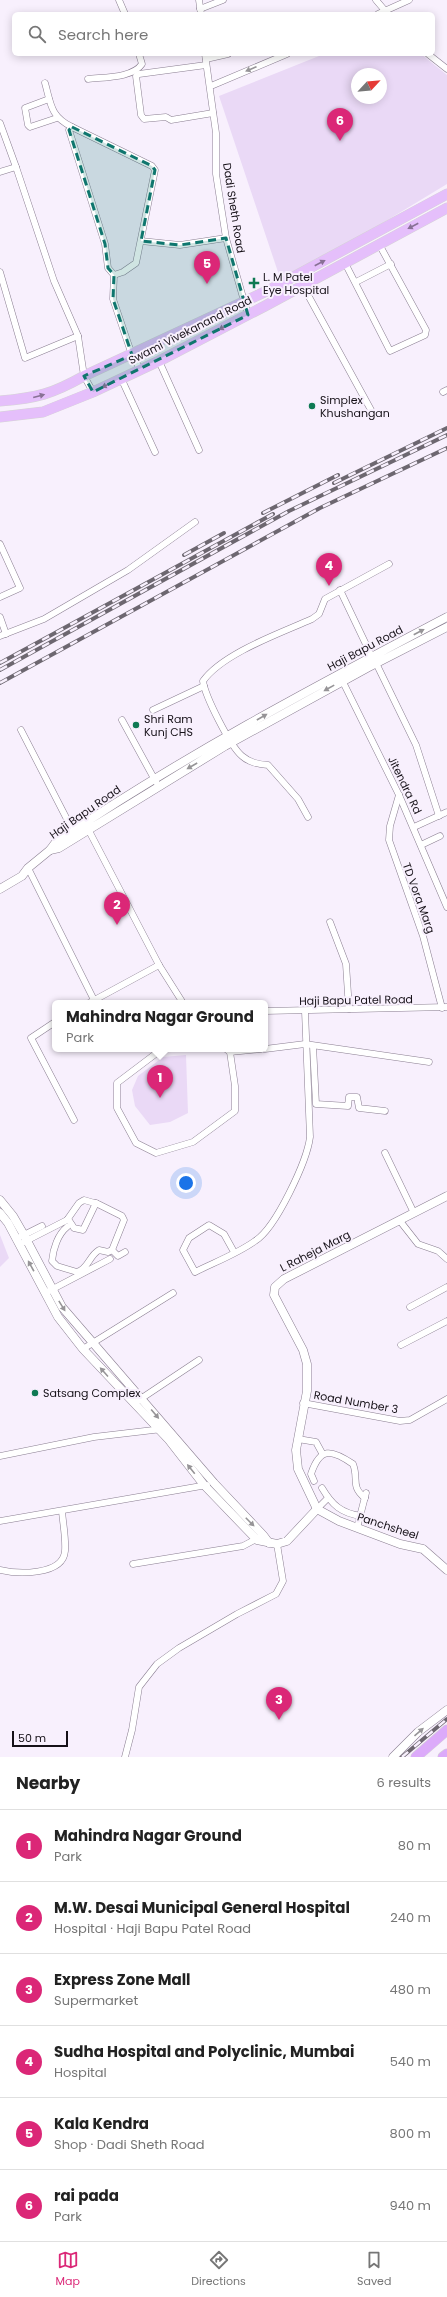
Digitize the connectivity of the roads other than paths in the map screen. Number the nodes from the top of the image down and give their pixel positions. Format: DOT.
graph roads {
  1 [pos="119,0"];
  2 [pos="199,0"];
  3 [pos="223,0"];
  4 [pos="376,0"];
  5 [pos="409,0"];
  6 [pos="124,12"];
  7 [pos="200,12"];
  8 [pos="387,12"];
  9 [pos="140,56"];
  10 [pos="219,56"];
  11 [pos="282,56"];
  12 [pos="431,56"];
  13 [pos="206,59"];
  14 [pos="447,69"];
  15 [pos="88,79"];
  16 [pos="45,83"];
  17 [pos="211,86"];
  18 [pos="48,100"];
  19 [pos="214,113"];
  20 [pos="55,119"];
  21 [pos="0,123"];
  22 [pos="72,127"];
  23 [pos="16,167"];
  24 [pos="0,172"];
  25 [pos="447,194"];
  26 [pos="447,208"];
  27 [pos="226,238"];
  28 [pos="141,241"];
  29 [pos="380,244"];
  30 [pos="346,263"];
  31 [pos="391,264"];
  32 [pos="0,272"];
  33 [pos="114,275"];
  34 [pos="356,282"];
  35 [pos="303,286"];
  36 [pos="244,302"];
  37 [pos="248,315"];
  38 [pos="78,336"];
  39 [pos="132,355"];
  40 [pos="159,361"];
  41 [pos="140,369"];
  42 [pos="84,376"];
  43 [pos="121,378"];
  44 [pos="93,392"];
  45 [pos="0,401"];
  46 [pos="371,410"];
  47 [pos="0,416"];
  48 [pos="199,450"];
  49 [pos="155,452"];
  50 [pos="195,522"];
  51 [pos="0,544"];
  52 [pos="389,564"];
  53 [pos="340,590"];
  54 [pos="0,597"];
  55 [pos="0,617"];
  56 [pos="447,617"];
  57 [pos="438,622"];
  58 [pos="445,628"];
  59 [pos="3,635"];
  60 [pos="406,643"];
  61 [pos="372,661"];
  62 [pos="341,678"];
  63 [pos="204,686"];
  64 [pos="153,710"];
  65 [pos="122,720"];
  66 [pos="22,730"];
  67 [pos="230,739"];
  68 [pos="157,782"];
  69 [pos="399,795"];
  70 [pos="447,812"];
  71 [pos="308,816"];
  72 [pos="440,816"];
  73 [pos="87,827"];
  74 [pos="414,827"];
  75 [pos="73,831"];
  76 [pos="440,836"];
  77 [pos="63,842"];
  78 [pos="421,845"];
  79 [pos="28,868"];
  80 [pos="0,889"];
  81 [pos="447,907"];
  82 [pos="330,922"];
  83 [pos="159,965"];
  84 [pos="91,1000"];
  85 [pos="96,1000"];
  86 [pos="181,1000"];
  87 [pos="445,1008"];
  88 [pos="349,1009"];
  89 [pos="305,1010"];
  90 [pos="268,1011"];
  91 [pos="52,1024"];
  92 [pos="305,1044"];
  93 [pos="313,1046"];
  94 [pos="268,1049"];
  95 [pos="158,1052"];
  96 [pos="228,1052"];
  97 [pos="429,1062"];
  98 [pos="385,1111"];
  99 [pos="74,1120"];
  100 [pos="385,1153"];
  101 [pos="447,1196"];
  102 [pos="0,1200"];
  103 [pos="96,1203"];
  104 [pos="0,1213"];
  105 [pos="414,1213"];
  106 [pos="68,1219"];
  107 [pos="400,1221"];
  108 [pos="42,1226"];
  109 [pos="67,1227"];
  110 [pos="22,1240"];
  111 [pos="112,1250"];
  112 [pos="125,1252"];
  113 [pos="234,1252"];
  114 [pos="110,1259"];
  115 [pos="447,1259"];
  116 [pos="447,1287"];
  117 [pos="49,1291"];
  118 [pos="172,1293"];
  119 [pos="410,1307"];
  120 [pos="447,1321"];
  121 [pos="92,1343"];
  122 [pos="401,1345"];
  123 [pos="83,1348"];
  124 [pos="199,1360"];
  125 [pos="142,1398"];
  126 [pos="447,1399"];
  127 [pos="303,1403"];
  128 [pos="134,1404"];
  129 [pos="167,1428"];
  130 [pos="158,1429"];
  131 [pos="298,1439"];
  132 [pos="322,1453"];
  133 [pos="0,1456"];
  134 [pos="314,1481"];
  135 [pos="214,1483"];
  136 [pos="204,1485"];
  137 [pos="322,1488"];
  138 [pos="328,1498"];
  139 [pos="317,1508"];
  140 [pos="62,1511"];
  141 [pos="361,1516"];
  142 [pos="0,1521"];
  143 [pos="358,1528"];
  144 [pos="260,1537"];
  145 [pos="277,1544"];
  146 [pos="133,1564"];
  147 [pos="0,1570"];
  148 [pos="447,1570"];
  149 [pos="447,1710"];
  150 [pos="447,1730"];
  151 [pos="447,1754"];
  152 [pos="125,1757"];
  153 [pos="393,1757"];
  154 [pos="416,1757"];
  155 [pos="443,1757"];
  1 -- 6 [label="street"];
  2 -- 7 [label="street"];
  3 -- 7 [label="street"];
  4 -- 8 [label="street"];
  5 -- 8 [label="street"];
  9 -- 15 [label="street"];
  10 -- 13 [label="street"];
  11 -- 17 [label="street, one-way"];
  12 -- 14 [label="street"];
  13 -- 17 [label="street, Dadi Sheth Road"];
  13 -- 19 [label="street"];
  16 -- 18 [label="street"];
  17 -- 19 [label="street, Dadi Sheth Road"];
  18 -- 20 [label="street"];
  18 -- 20 [label="street"];
  19 -- 27 [label="street, Dadi Sheth Road"];
  20 -- 22 [label="street"];
  21 -- 23 [label="street"];
  22 -- 28 [label="street"];
  22 -- 33 [label="street"];
  23 -- 24 [label="street"];
  23 -- 38 [label="street"];
  36 -- 25 [label="main road, Swami Vivekanand Road, one-way"];
  26 -- 29 [label="main road, Swami Vivekanand Road, one-way"];
  27 -- 28 [label="street"];
  27 -- 36 [label="street, Dadi Sheth Road"];
  28 -- 33 [label="street"];
  29 -- 30 [label="main road, Swami Vivekanand Road"];
  29 -- 31 [label="street"];
  30 -- 34 [label="street"];
  30 -- 35 [label="main road, Swami Vivekanand Road"];
  31 -- 34 [label="street"];
  31 -- 34 [label="street"];
  32 -- 38 [label="street"];
  33 -- 39 [label="street"];
  35 -- 37 [label="main road, Swami Vivekanand Road"];
  35 -- 46 [label="street"];
  36 -- 37 [label="street, Dadi Sheth Road"];
  36 -- 39 [label="main road, Swami Vivekanand Road"];
  37 -- 40 [label="main road, Swami Vivekanand Road, one-way"];
  38 -- 42 [label="street"];
  39 -- 41 [label="street"];
  39 -- 42 [label="main road, Swami Vivekanand Road"];
  40 -- 41 [label="main road, Swami Vivekanand Road"];
  40 -- 48 [label="street"];
  41 -- 43 [label="main road, Swami Vivekanand Road"];
  42 -- 44 [label="street"];
  45 -- 42 [label="main road, Swami Vivekanand Road, one-way"];
  43 -- 44 [label="main road, Swami Vivekanand Road, one-way"];
  43 -- 49 [label="street"];
  44 -- 47 [label="main road, Swami Vivekanand Road"];
  50 -- 59 [label="street"];
  51 -- 54 [label="street"];
  52 -- 53 [label="street"];
  53 -- 61 [label="street"];
  53 -- 63 [label="street"];
  55 -- 59 [label="street"];
  56 -- 57 [label="street, Haji Bapu Road"];
  57 -- 58 [label="street"];
  60 -- 57 [label="street, Haji Bapu Road, one-way"];
  58 -- 60 [label="street, Haji Bapu Road"];
  60 -- 61 [label="street, Haji Bapu Road"];
  61 -- 62 [label="street, Haji Bapu Road"];
  61 -- 72 [label="street"];
  62 -- 67 [label="street, Haji Bapu Road"];
  62 -- 69 [label="street, Jitendra Rd"];
  63 -- 64 [label="street"];
  63 -- 67 [label="street"];
  65 -- 68 [label="street"];
  66 -- 75 [label="street"];
  67 -- 68 [label="street, Haji Bapu Road"];
  67 -- 71 [label="street"];
  68 -- 73 [label="street, Haji Bapu Road"];
  69 -- 74 [label="street, Jitendra Rd"];
  69 -- 87 [label="street, TD Vora Marg"];
  70 -- 72 [label="street"];
  72 -- 74 [label="street"];
  73 -- 75 [label="street, Haji Bapu Road"];
  73 -- 77 [label="street, Haji Bapu Road"];
  73 -- 83 [label="street"];
  74 -- 78 [label="street, Jitendra Rd"];
  75 -- 77 [label="street, Haji Bapu Road"];
  76 -- 78 [label="street"];
  77 -- 79 [label="street, Haji Bapu Road"];
  78 -- 81 [label="street, Jitendra Rd"];
  79 -- 80 [label="street"];
  79 -- 84 [label="street"];
  82 -- 88 [label="street"];
  83 -- 85 [label="street"];
  83 -- 86 [label="street"];
  87 -- 88 [label="street, Haji Bapu Patel Road"];
  88 -- 89 [label="street, Haji Bapu Patel Road"];
  89 -- 90 [label="street, Haji Bapu Patel Road"];
  89 -- 92 [label="street"];
  91 -- 99 [label="street"];
  92 -- 93 [label="street"];
  92 -- 94 [label="street"];
  92 -- 113 [label="street"];
  93 -- 97 [label="street"];
  93 -- 98 [label="street"];
  95 -- 96 [label="street"];
  100 -- 105 [label="street"];
  101 -- 105 [label="street, L Raheja Marg"];
  102 -- 110 [label="street"];
  103 -- 106 [label="street"];
  103 -- 106 [label="street"];
  103 -- 111 [label="street"];
  104 -- 110 [label="street"];
  105 -- 107 [label="street, L Raheja Marg"];
  106 -- 110 [label="street"];
  107 -- 115 [label="street"];
  107 -- 127 [label="street, L Raheja Marg"];
  108 -- 110 [label="street"];
  109 -- 111 [label="street"];
  110 -- 117 [label="street"];
  111 -- 112 [label="street"];
  113 -- 113 [label="street"];
  114 -- 117 [label="street"];
  116 -- 119 [label="street"];
  117 -- 121 [label="street, one-way"];
  117 -- 123 [label="street"];
  118 -- 121 [label="street"];
  120 -- 122 [label="street"];
  121 -- 123 [label="street"];
  121 -- 125 [label="street"];
  128 -- 123 [label="street, one-way"];
  124 -- 125 [label="street"];
  125 -- 128 [label="street"];
  125 -- 129 [label="street, one-way"];
  126 -- 127 [label="street, Road Number 3"];
  127 -- 131 [label="street, L Raheja Marg"];
  128 -- 130 [label="street"];
  129 -- 130 [label="street"];
  129 -- 135 [label="street"];
  130 -- 133 [label="street"];
  136 -- 130 [label="street, one-way"];
  131 -- 132 [label="street"];
  131 -- 139 [label="street, L Raheja Marg"];
  132 -- 134 [label="street"];
  132 -- 141 [label="street"];
  135 -- 136 [label="street"];
  135 -- 144 [label="street, one-way"];
  136 -- 140 [label="street"];
  136 -- 144 [label="street"];
  137 -- 138 [label="street"];
  138 -- 139 [label="street"];
  138 -- 141 [label="street"];
  139 -- 143 [label="street, Panchsheel"];
  139 -- 145 [label="street"];
  140 -- 142 [label="street"];
  140 -- 147 [label="street"];
  141 -- 143 [label="street"];
  143 -- 148 [label="street, Panchsheel"];
  144 -- 145 [label="street"];
  144 -- 146 [label="street"];
  145 -- 152 [label="street"];
  153 -- 149 [label="street, one-way"];
  150 -- 154 [label="highway"];
  151 -- 155 [label="highway"];
}
